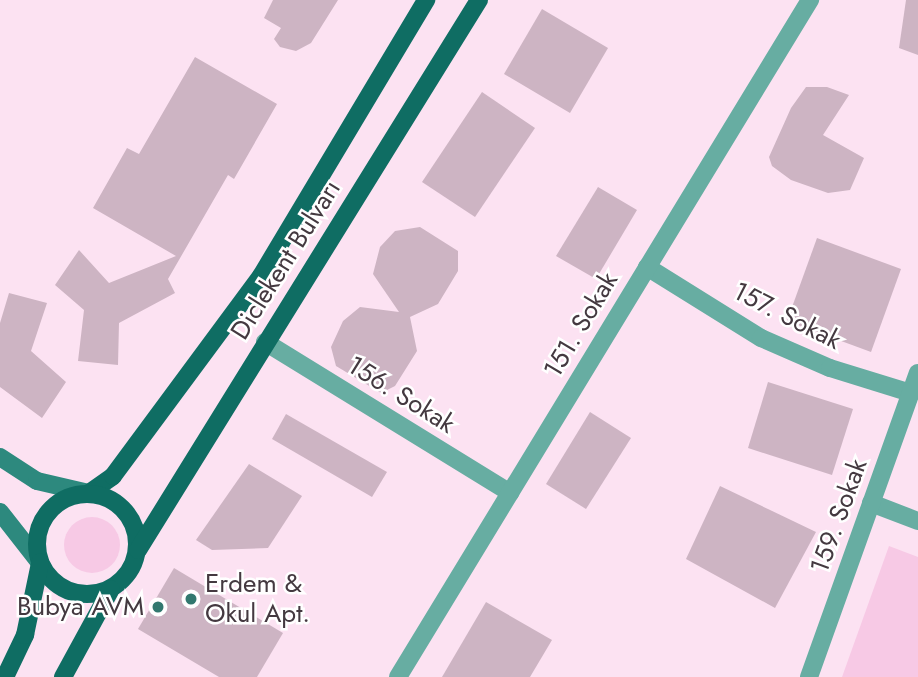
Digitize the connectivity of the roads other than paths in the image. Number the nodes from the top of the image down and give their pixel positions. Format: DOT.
graph roads {
  1 [pos="426,0"];
  2 [pos="479,0"];
  3 [pos="807,1"];
  4 [pos="647,267"];
  5 [pos="265,342"];
  6 [pos="918,373"];
  7 [pos="911,393"];
  8 [pos="0,457"];
  9 [pos="89,493"];
  10 [pos="510,493"];
  11 [pos="871,503"];
  12 [pos="0,512"];
  13 [pos="918,521"];
  14 [pos="138,550"];
  15 [pos="40,563"];
  16 [pos="111,589"];
  17 [pos="5,677"];
  18 [pos="63,677"];
  19 [pos="398,677"];
  20 [pos="809,677"];
  1 -- 9 [label="main road, Diclekent Bulvarı"];
  2 -- 5 [label="main road, Diclekent Bulvarı"];
  3 -- 4 [label="street, 151. Sokak"];
  4 -- 7 [label="street, 157. Sokak"];
  4 -- 10 [label="street, 151. Sokak"];
  5 -- 10 [label="street, 156. Sokak"];
  5 -- 14 [label="main road, Diclekent Bulvarı"];
  6 -- 7 [label="street, 159. Sokak"];
  7 -- 11 [label="street, 159. Sokak"];
  8 -- 9 [label="main road"];
  9 -- 14 [label="main road"];
  9 -- 15 [label="main road"];
  10 -- 19 [label="street, 151. Sokak"];
  11 -- 13 [label="street"];
  11 -- 20 [label="street, 159. Sokak"];
  12 -- 15 [label="main road"];
  14 -- 16 [label="main road"];
  15 -- 16 [label="main road"];
  15 -- 17 [label="main road"];
  16 -- 18 [label="main road"];
}
